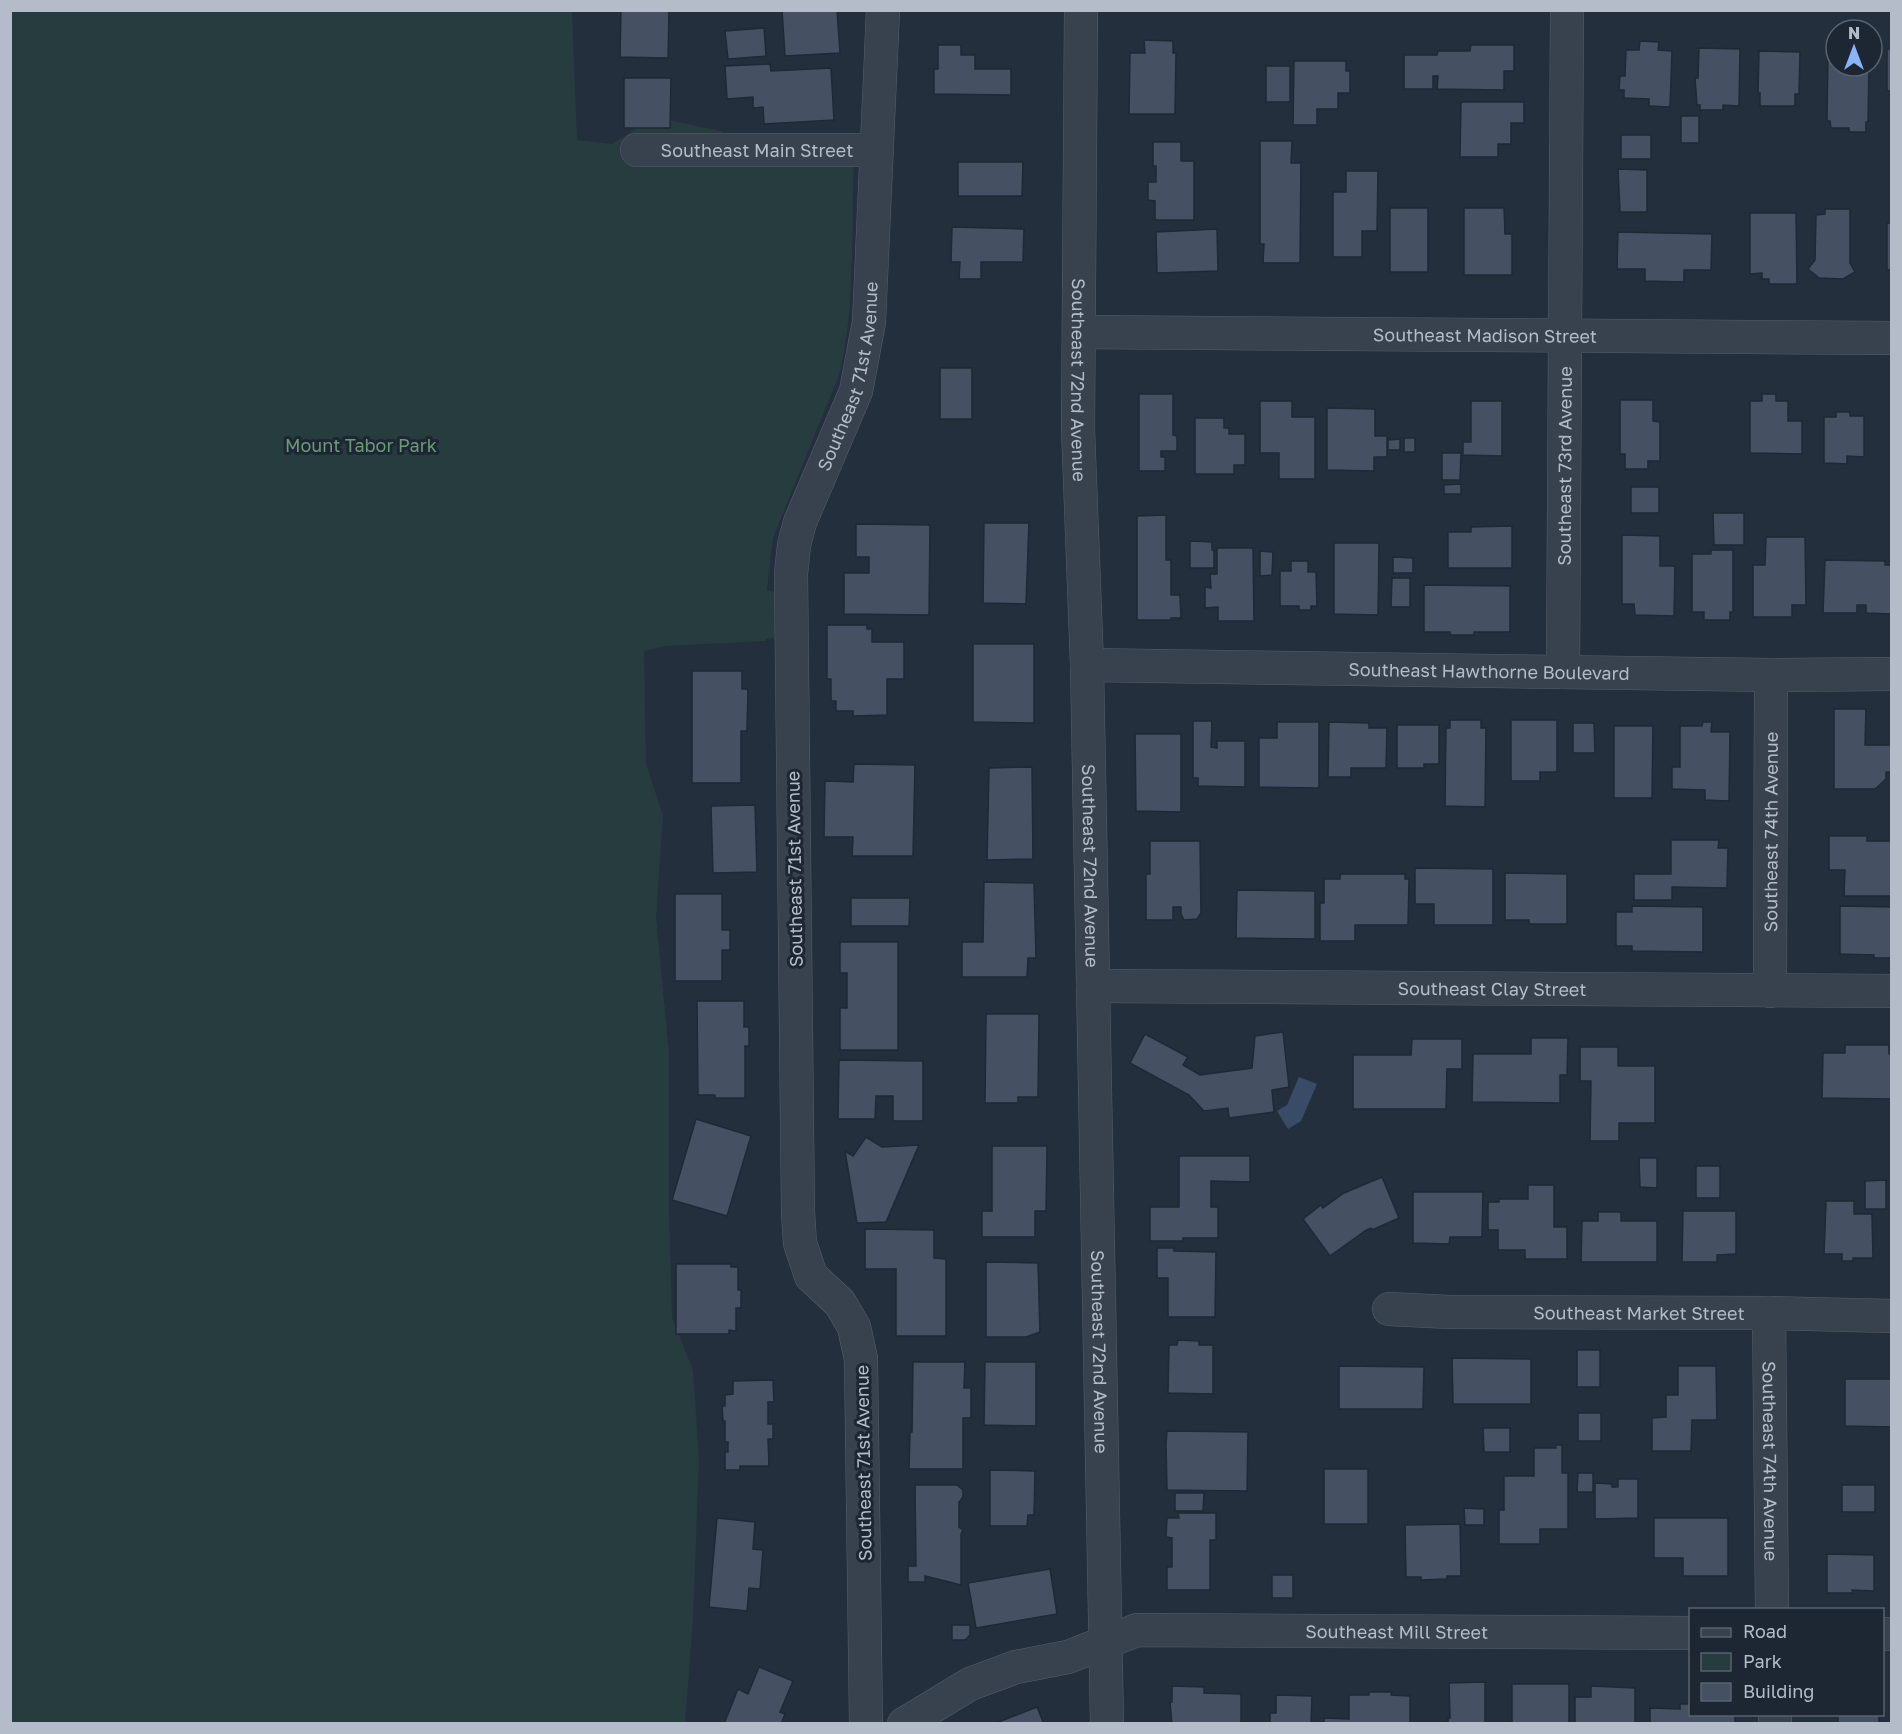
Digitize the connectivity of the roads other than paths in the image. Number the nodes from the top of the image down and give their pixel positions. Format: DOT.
graph roads {
  1 [pos="883,10"];
  2 [pos="1081,10"];
  3 [pos="1567,10"];
  4 [pos="637,150"];
  5 [pos="877,150"];
  6 [pos="1079,332"];
  7 [pos="1565,336"];
  8 [pos="1892,338"];
  9 [pos="1087,664"];
  10 [pos="1563,672"];
  11 [pos="1892,674"];
  12 [pos="1771,675"];
  13 [pos="1093,986"];
  14 [pos="1770,991"];
  15 [pos="1892,991"];
  16 [pos="1389,1309"];
  17 [pos="1769,1313"];
  18 [pos="1892,1316"];
  19 [pos="1772,1608"];
  20 [pos="1689,1633"];
  21 [pos="1105,1643"];
  22 [pos="866,1724"];
  23 [pos="904,1724"];
  24 [pos="1107,1724"];
  1 -- 5 [label="street, Southeast 71st Avenue"];
  2 -- 6 [label="street, Southeast 72nd Avenue"];
  3 -- 7 [label="street, Southeast 73rd Avenue"];
  4 -- 5 [label="street, Southeast Main Street"];
  5 -- 22 [label="street, Southeast 71st Avenue"];
  6 -- 7 [label="street, Southeast Madison Street"];
  6 -- 9 [label="street, Southeast 72nd Avenue"];
  7 -- 8 [label="street, Southeast Madison Street"];
  7 -- 10 [label="street, Southeast 73rd Avenue"];
  9 -- 10 [label="street, Southeast Hawthorne Boulevard"];
  9 -- 13 [label="street, Southeast 72nd Avenue"];
  10 -- 12 [label="street, Southeast Hawthorne Boulevard"];
  11 -- 12 [label="street, Southeast Hawthorne Boulevard"];
  12 -- 14 [label="street, Southeast 74th Avenue"];
  13 -- 14 [label="street, Southeast Clay Street"];
  13 -- 21 [label="street, Southeast 72nd Avenue"];
  14 -- 15 [label="street, Southeast Clay Street"];
  16 -- 17 [label="street, Southeast Market Street"];
  17 -- 18 [label="street, Southeast Market Street"];
  17 -- 19 [label="street, Southeast 74th Avenue"];
  20 -- 21 [label="street, Southeast Mill Street"];
  21 -- 23 [label="street, Southeast Mill Street"];
  21 -- 24 [label="street, Southeast 72nd Avenue"];
}
